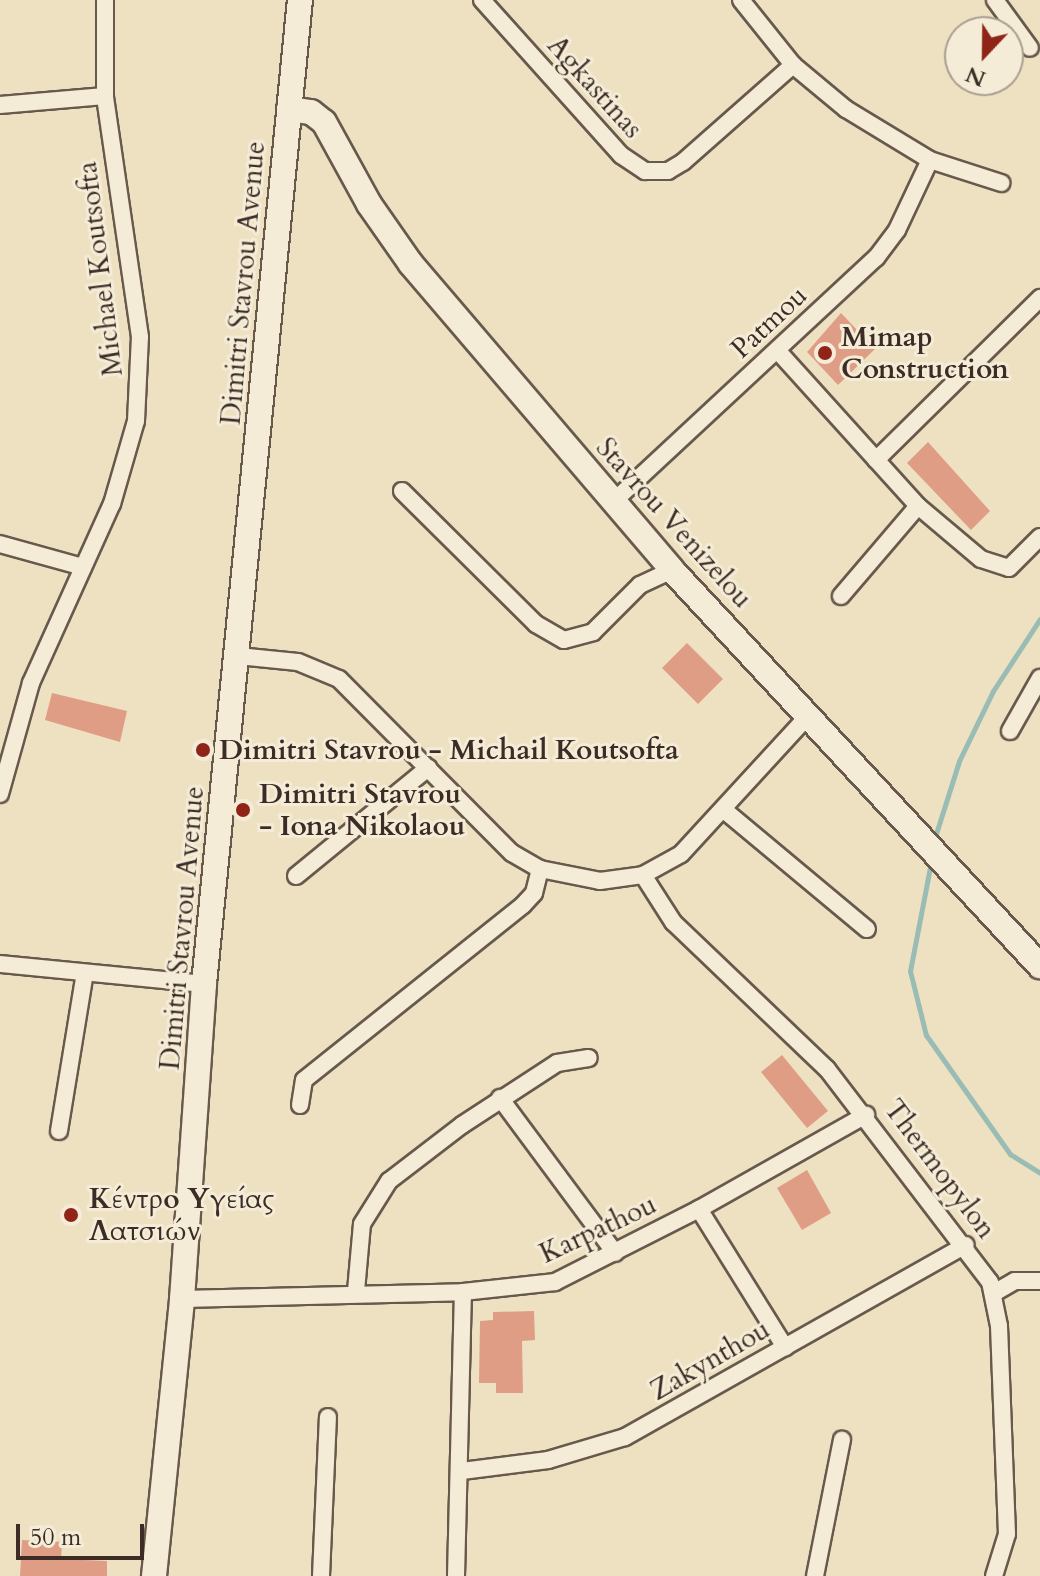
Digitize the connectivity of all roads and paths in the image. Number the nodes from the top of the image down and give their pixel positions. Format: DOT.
graph roads {
  1 [pos="105,0"];
  2 [pos="300,0"];
  3 [pos="482,0"];
  4 [pos="741,0"];
  5 [pos="995,0"];
  6 [pos="1030,48"];
  7 [pos="793,65"];
  8 [pos="105,96"];
  9 [pos="0,105"];
  10 [pos="289,109"];
  11 [pos="930,160"];
  12 [pos="1001,183"];
  13 [pos="1040,298"];
  14 [pos="777,350"];
  15 [pos="876,460"];
  16 [pos="402,491"];
  17 [pos="613,502"];
  18 [pos="918,506"];
  19 [pos="1040,537"];
  20 [pos="0,544"];
  21 [pos="83,567"];
  22 [pos="672,570"];
  23 [pos="841,596"];
  24 [pos="238,656"];
  25 [pos="1040,678"];
  26 [pos="809,715"];
  27 [pos="1010,731"];
  28 [pos="428,768"];
  29 [pos="0,792"];
  30 [pos="724,810"];
  31 [pos="540,869"];
  32 [pos="643,875"];
  33 [pos="296,876"];
  34 [pos="867,929"];
  35 [pos="0,964"];
  36 [pos="1040,966"];
  37 [pos="85,973"];
  38 [pos="204,984"];
  39 [pos="589,1058"];
  40 [pos="500,1098"];
  41 [pos="300,1105"];
  42 [pos="866,1115"];
  43 [pos="59,1131"];
  44 [pos="699,1209"];
  45 [pos="966,1245"];
  46 [pos="615,1253"];
  47 [pos="1040,1281"];
  48 [pos="356,1291"];
  49 [pos="463,1292"];
  50 [pos="994,1293"];
  51 [pos="182,1299"];
  52 [pos="785,1347"];
  53 [pos="328,1417"];
  54 [pos="842,1440"];
  55 [pos="462,1471"];
  56 [pos="152,1569"];
  57 [pos="321,1576"];
  58 [pos="456,1576"];
  59 [pos="815,1576"];
  60 [pos="994,1576"];
  1 -- 8 [label="street, Michael Koutsofta"];
  2 -- 10 [label="main road, Dimitri Stavrou Avenue"];
  3 -- 7 [label="street, Agkastinas"];
  4 -- 7 [label="street"];
  5 -- 6 [label="street"];
  7 -- 11 [label="street"];
  8 -- 9 [label="street"];
  8 -- 21 [label="street, Michael Koutsofta"];
  10 -- 17 [label="main road, Stavrou Venizelou"];
  10 -- 24 [label="main road, Dimitri Stavrou Avenue"];
  11 -- 12 [label="street"];
  11 -- 14 [label="street, Patmou"];
  13 -- 15 [label="street"];
  14 -- 15 [label="street"];
  14 -- 17 [label="street, Patmou"];
  15 -- 18 [label="street"];
  16 -- 22 [label="street"];
  17 -- 22 [label="main road, Stavrou Venizelou"];
  18 -- 19 [label="street"];
  18 -- 23 [label="street"];
  20 -- 21 [label="street"];
  21 -- 29 [label="street, Michael Koutsofta"];
  22 -- 26 [label="main road, Stavrou Venizelou"];
  24 -- 28 [label="street"];
  24 -- 38 [label="main road, Dimitri Stavrou Avenue"];
  25 -- 27 [label="street"];
  26 -- 30 [label="street"];
  26 -- 36 [label="main road, Stavrou Venizelou"];
  28 -- 31 [label="street"];
  28 -- 33 [label="street"];
  30 -- 32 [label="street"];
  30 -- 34 [label="street"];
  31 -- 32 [label="street"];
  31 -- 41 [label="street"];
  32 -- 42 [label="street, Thermopylon"];
  35 -- 37 [label="street"];
  37 -- 38 [label="street"];
  37 -- 43 [label="street"];
  38 -- 51 [label="main road, Dimitri Stavrou Avenue"];
  39 -- 40 [label="street"];
  40 -- 46 [label="street"];
  40 -- 48 [label="street"];
  42 -- 44 [label="street, Karpathou"];
  42 -- 45 [label="street, Thermopylon"];
  44 -- 46 [label="street, Karpathou"];
  44 -- 52 [label="street"];
  45 -- 50 [label="street, Thermopylon"];
  45 -- 52 [label="street, Zakynthou"];
  46 -- 49 [label="street, Karpathou"];
  47 -- 50 [label="street"];
  48 -- 49 [label="street, Karpathou"];
  48 -- 51 [label="street, Karpathou"];
  49 -- 55 [label="street"];
  50 -- 60 [label="street, Thermopylon"];
  51 -- 56 [label="main road, Dimitri Stavrou Avenue"];
  52 -- 55 [label="street, Zakynthou"];
  53 -- 57 [label="street"];
  54 -- 59 [label="street"];
  55 -- 58 [label="street"];
}
